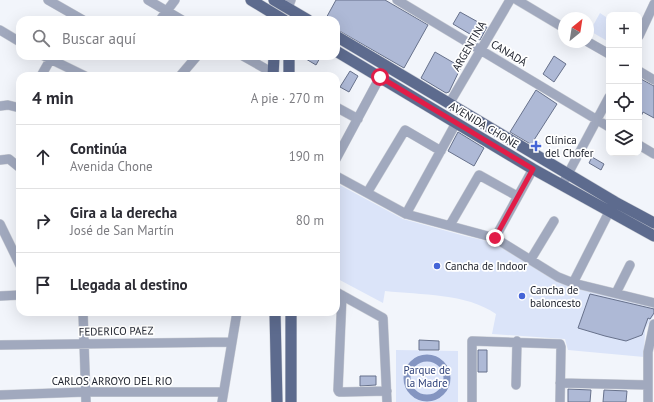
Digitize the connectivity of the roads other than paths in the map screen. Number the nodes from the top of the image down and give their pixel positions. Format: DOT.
graph roads {
  1 [pos="48,0"];
  2 [pos="148,0"];
  3 [pos="175,0"];
  4 [pos="251,0"];
  5 [pos="397,0"];
  6 [pos="510,0"];
  7 [pos="517,0"];
  8 [pos="282,1"];
  9 [pos="654,4"];
  10 [pos="167,11"];
  11 [pos="76,16"];
  12 [pos="163,16"];
  13 [pos="175,16"];
  14 [pos="276,16"];
  15 [pos="279,16"];
  16 [pos="288,16"];
  17 [pos="303,16"];
  18 [pos="558,24"];
  19 [pos="0,30"];
  20 [pos="642,30"];
  21 [pos="340,38"];
  22 [pos="16,40"];
  23 [pos="594,45"];
  24 [pos="480,49"];
  25 [pos="606,52"];
  26 [pos="340,53"];
  27 [pos="46,60"];
  28 [pos="51,60"];
  29 [pos="194,60"];
  30 [pos="249,60"];
  31 [pos="274,60"];
  32 [pos="289,60"];
  33 [pos="42,72"];
  34 [pos="77,72"];
  35 [pos="183,72"];
  36 [pos="267,72"];
  37 [pos="272,72"];
  38 [pos="289,72"];
  39 [pos="642,73"];
  40 [pos="380,77"];
  41 [pos="654,80"];
  42 [pos="606,102"];
  43 [pos="449,104"];
  44 [pos="0,106"];
  45 [pos="16,107"];
  46 [pos="340,109"];
  47 [pos="358,119"];
  48 [pos="597,119"];
  49 [pos="456,124"];
  50 [pos="606,125"];
  51 [pos="642,147"];
  52 [pos="441,151"];
  53 [pos="340,152"];
  54 [pos="654,154"];
  55 [pos="0,160"];
  56 [pos="16,165"];
  57 [pos="533,169"];
  58 [pos="568,174"];
  59 [pos="340,178"];
  60 [pos="562,185"];
  61 [pos="367,193"];
  62 [pos="517,196"];
  63 [pos="609,212"];
  64 [pos="406,214"];
  65 [pos="554,221"];
  66 [pos="654,223"];
  67 [pos="0,224"];
  68 [pos="450,225"];
  69 [pos="654,236"];
  70 [pos="495,238"];
  71 [pos="16,257"];
  72 [pos="531,259"];
  73 [pos="630,265"];
  74 [pos="573,283"];
  75 [pos="616,293"];
  76 [pos="16,295"];
  77 [pos="340,295"];
  78 [pos="0,296"];
  79 [pos="654,303"];
  80 [pos="83,316"];
  81 [pos="236,316"];
  82 [pos="274,316"];
  83 [pos="291,316"];
  84 [pos="339,316"];
  85 [pos="654,324"];
  86 [pos="517,341"];
  87 [pos="232,342"];
  88 [pos="83,344"];
  89 [pos="0,345"];
  90 [pos="560,383"];
  91 [pos="516,385"];
  92 [pos="648,385"];
  93 [pos="387,391"];
  94 [pos="85,392"];
  95 [pos="223,392"];
  96 [pos="0,395"];
  97 [pos="86,402"];
  98 [pos="222,402"];
  99 [pos="277,402"];
  100 [pos="291,402"];
  101 [pos="387,402"];
  102 [pos="472,402"];
  103 [pos="560,402"];
  104 [pos="648,402"];
  1 -- 11 [label="street"];
  2 -- 10 [label="street"];
  3 -- 10 [label="street"];
  4 -- 14 [label="main road"];
  5 -- 24 [label="street, CANADÁ"];
  6 -- 24 [label="street, ARGENTINA"];
  7 -- 18 [label="street"];
  8 -- 15 [label="main road"];
  8 -- 16 [label="main road"];
  8 -- 17 [label="main road"];
  9 -- 20 [label="street"];
  10 -- 12 [label="street"];
  10 -- 13 [label="street"];
  19 -- 22 [label="street"];
  21 -- 43 [label="main road, AVENIDA CHONE"];
  23 -- 25 [label="street"];
  24 -- 43 [label="street, ARGENTINA"];
  24 -- 48 [label="street, CANADÁ"];
  26 -- 40 [label="main road, AVENIDA CHONE"];
  27 -- 33 [label="street"];
  28 -- 34 [label="street"];
  29 -- 35 [label="street"];
  30 -- 36 [label="street"];
  31 -- 37 [label="main road"];
  32 -- 38 [label="main road"];
  39 -- 41 [label="street"];
  40 -- 47 [label="street"];
  40 -- 49 [label="main road, AVENIDA CHONE"];
  42 -- 48 [label="street"];
  43 -- 58 [label="main road, AVENIDA CHONE"];
  44 -- 45 [label="street"];
  46 -- 47 [label="street"];
  47 -- 53 [label="street"];
  48 -- 50 [label="street, CANADÁ"];
  48 -- 58 [label="street"];
  49 -- 52 [label="street"];
  49 -- 57 [label="main road, AVENIDA CHONE"];
  51 -- 54 [label="street"];
  52 -- 61 [label="street"];
  52 -- 64 [label="street"];
  55 -- 56 [label="street"];
  57 -- 60 [label="main road, AVENIDA CHONE"];
  57 -- 62 [label="street"];
  58 -- 60 [label="street"];
  58 -- 66 [label="main road, AVENIDA CHONE"];
  59 -- 61 [label="street"];
  60 -- 63 [label="main road, AVENIDA CHONE"];
  61 -- 64 [label="street"];
  62 -- 68 [label="street"];
  62 -- 70 [label="street"];
  63 -- 69 [label="main road, AVENIDA CHONE"];
  63 -- 74 [label="street"];
  64 -- 68 [label="street"];
  65 -- 72 [label="street"];
  67 -- 71 [label="street"];
  68 -- 70 [label="street"];
  70 -- 72 [label="street"];
  72 -- 74 [label="street"];
  73 -- 75 [label="street"];
  74 -- 75 [label="street"];
  75 -- 79 [label="street"];
  76 -- 78 [label="street"];
  77 -- 93 [label="street"];
  80 -- 88 [label="street"];
  81 -- 87 [label="street"];
  82 -- 99 [label="main road"];
  83 -- 100 [label="main road"];
  84 -- 93 [label="street"];
  85 -- 92 [label="street"];
  86 -- 90 [label="street"];
  86 -- 91 [label="street"];
  86 -- 102 [label="street"];
  87 -- 88 [label="street, FEDERICO PAEZ"];
  87 -- 95 [label="street"];
  88 -- 89 [label="street, FEDERICO PAEZ"];
  88 -- 94 [label="street"];
  90 -- 92 [label="street"];
  90 -- 103 [label="street"];
  92 -- 104 [label="street"];
  93 -- 101 [label="street"];
  94 -- 95 [label="street, CARLOS ARROYO DEL RIO"];
  94 -- 96 [label="street, CARLOS ARROYO DEL RIO"];
  94 -- 97 [label="street"];
  95 -- 98 [label="street"];
}
